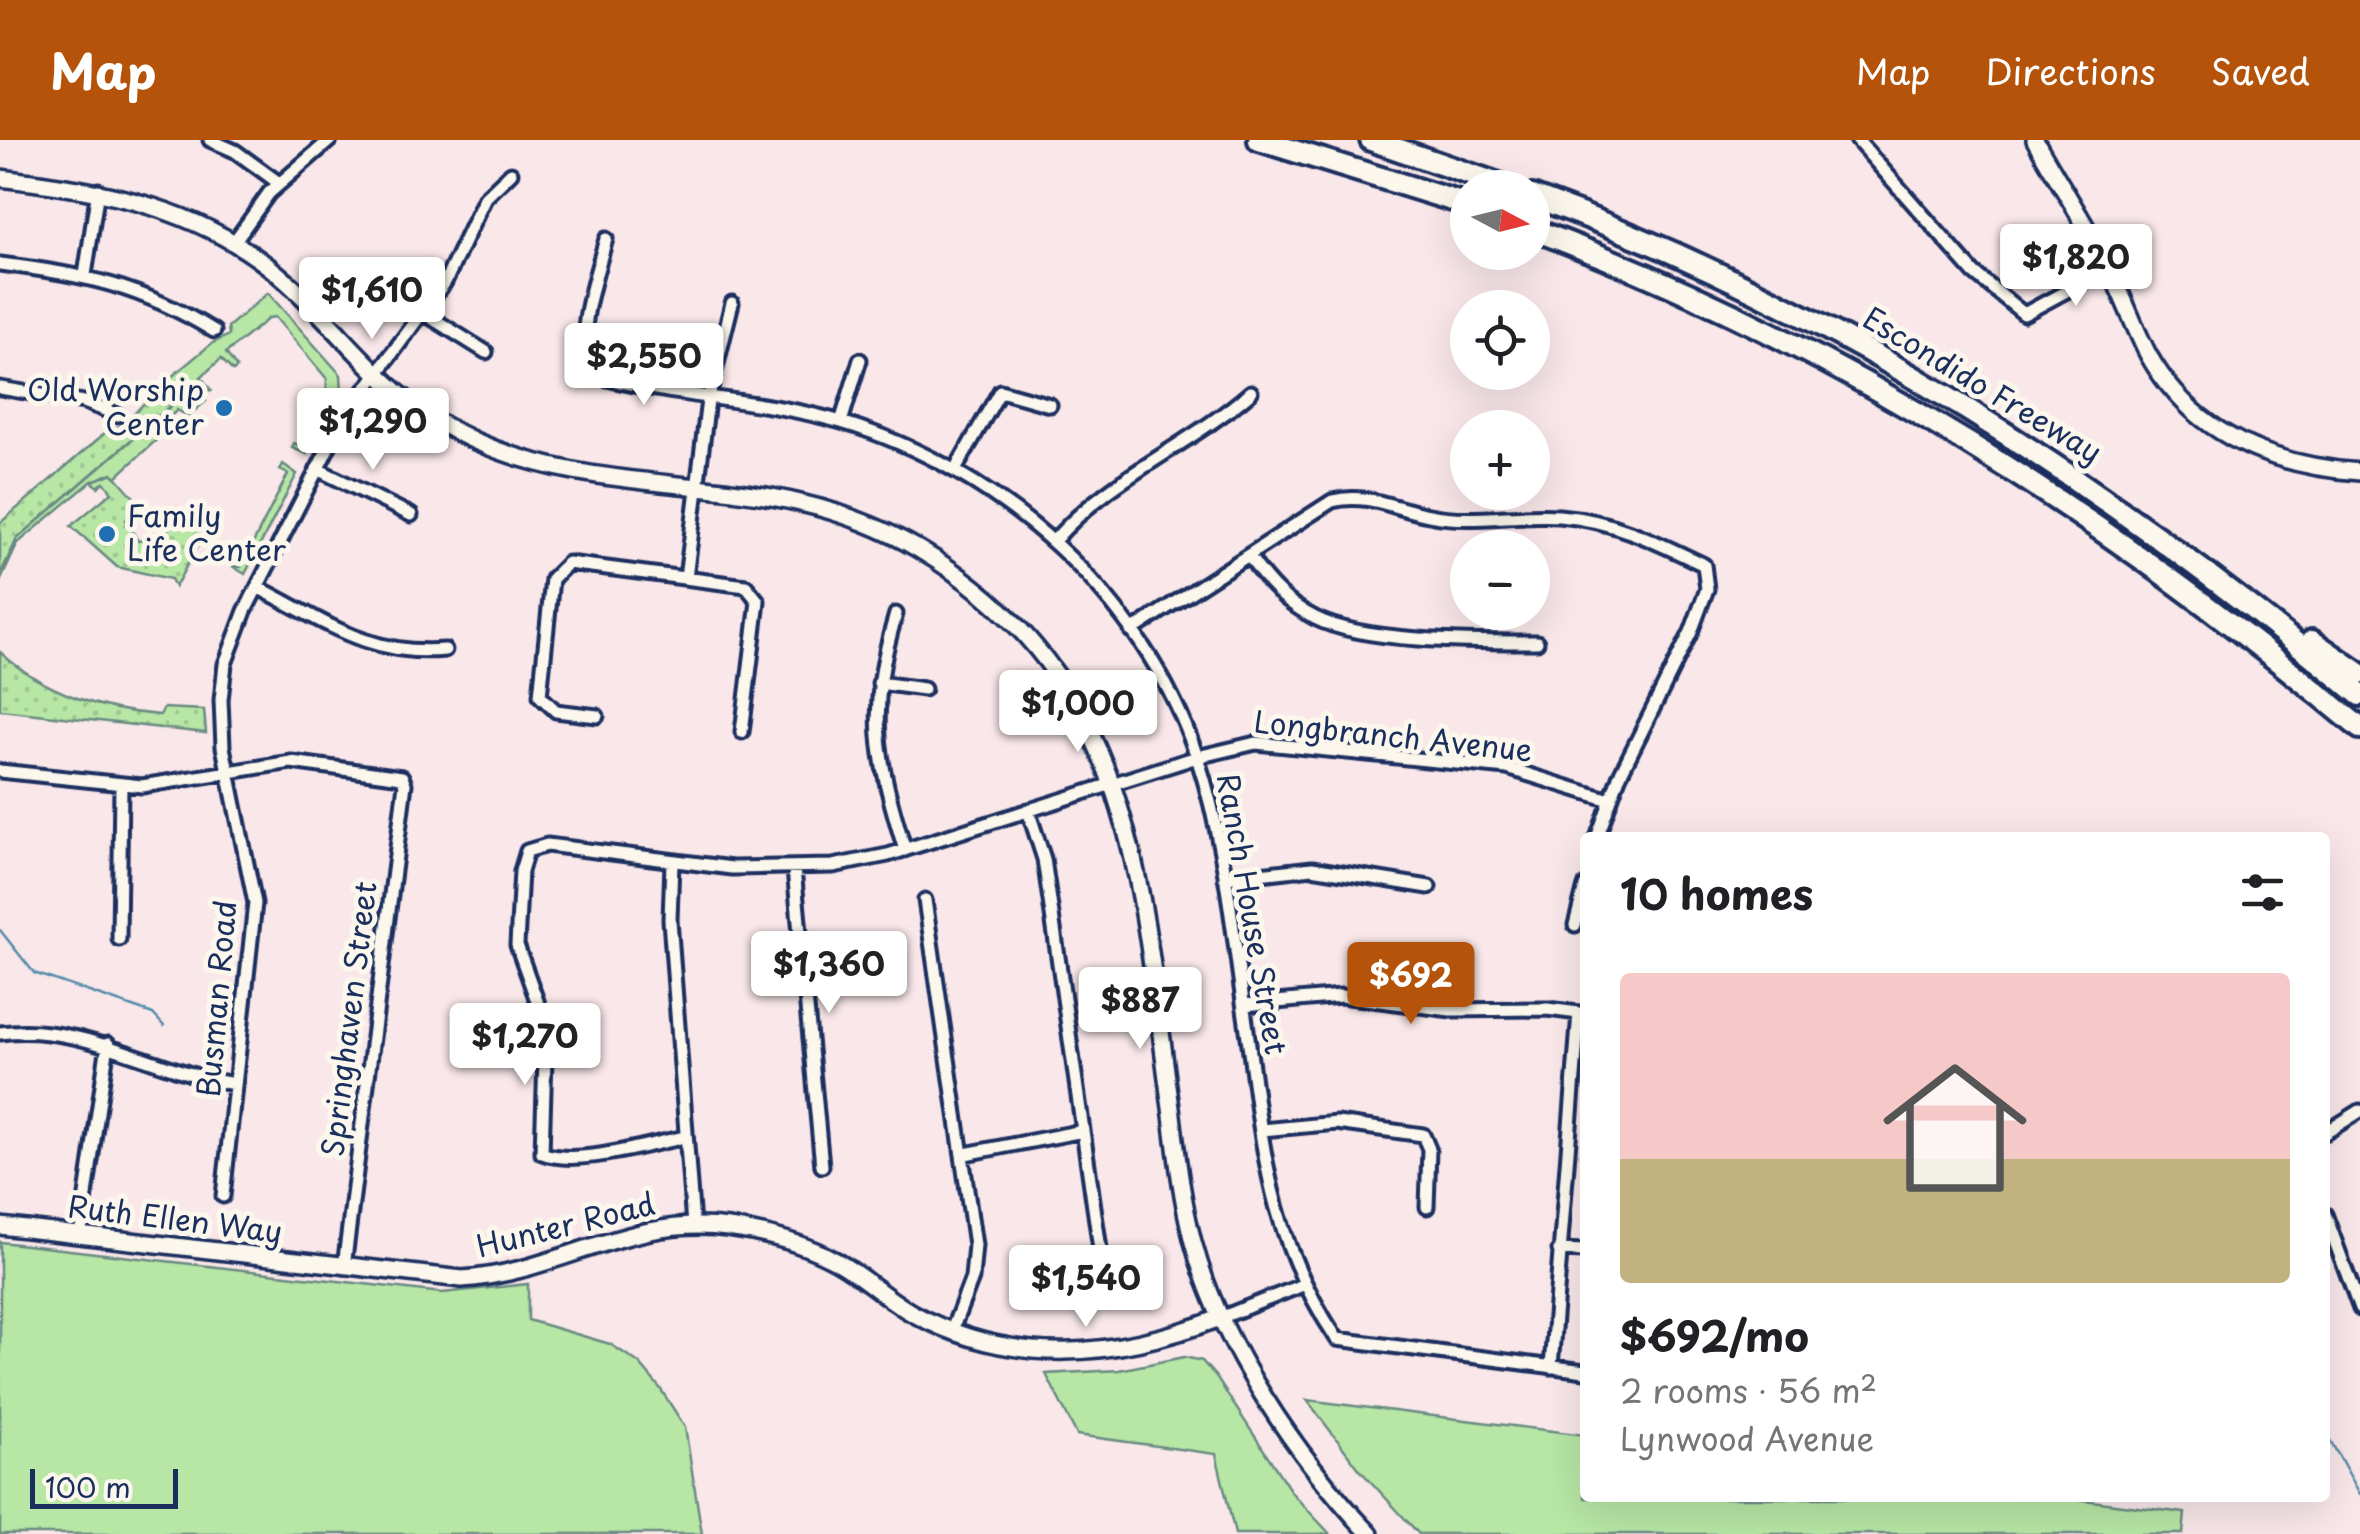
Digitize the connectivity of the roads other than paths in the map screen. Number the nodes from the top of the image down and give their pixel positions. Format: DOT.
graph roads {
  1 [pos="210,140"];
  2 [pos="330,140"];
  3 [pos="1258,140"];
  4 [pos="1370,140"];
  5 [pos="1856,140"];
  6 [pos="2035,140"];
  7 [pos="1458,170"];
  8 [pos="511,173"];
  9 [pos="0,178"];
  10 [pos="278,183"];
  11 [pos="98,190"];
  12 [pos="1450,199"];
  13 [pos="1550,203"];
  14 [pos="1550,238"];
  15 [pos="606,239"];
  16 [pos="234,242"];
  17 [pos="0,264"];
  18 [pos="2109,268"];
  19 [pos="394,270"];
  20 [pos="85,275"];
  21 [pos="732,302"];
  22 [pos="422,312"];
  23 [pos="214,331"];
  24 [pos="486,352"];
  25 [pos="860,360"];
  26 [pos="373,375"];
  27 [pos="0,388"];
  28 [pos="1251,392"];
  29 [pos="708,400"];
  30 [pos="1050,405"];
  31 [pos="118,415"];
  32 [pos="841,422"];
  33 [pos="317,469"];
  34 [pos="955,470"];
  35 [pos="2360,472"];
  36 [pos="698,485"];
  37 [pos="412,515"];
  38 [pos="1053,542"];
  39 [pos="1249,556"];
  40 [pos="686,578"];
  41 [pos="258,588"];
  42 [pos="2240,596"];
  43 [pos="896,614"];
  44 [pos="1130,631"];
  45 [pos="1537,642"];
  46 [pos="445,650"];
  47 [pos="2360,674"];
  48 [pos="879,683"];
  49 [pos="924,689"];
  50 [pos="2360,695"];
  51 [pos="597,716"];
  52 [pos="2360,728"];
  53 [pos="742,732"];
  54 [pos="1197,756"];
  55 [pos="0,771"];
  56 [pos="227,772"];
  57 [pos="1114,782"];
  58 [pos="121,785"];
  59 [pos="1610,800"];
  60 [pos="1028,810"];
  61 [pos="1599,832"];
  62 [pos="905,850"];
  63 [pos="672,862"];
  64 [pos="794,870"];
  65 [pos="1225,878"];
  66 [pos="1430,887"];
  67 [pos="925,900"];
  68 [pos="1580,906"];
  69 [pos="1575,925"];
  70 [pos="120,939"];
  71 [pos="1244,1006"];
  72 [pos="0,1033"];
  73 [pos="108,1044"];
  74 [pos="235,1084"];
  75 [pos="2360,1111"];
  76 [pos="1570,1116"];
  77 [pos="1580,1117"];
  78 [pos="1262,1130"];
  79 [pos="2330,1130"];
  80 [pos="1084,1131"];
  81 [pos="686,1136"];
  82 [pos="964,1154"];
  83 [pos="822,1166"];
  84 [pos="224,1196"];
  85 [pos="1427,1207"];
  86 [pos="693,1225"];
  87 [pos="0,1226"];
  88 [pos="2330,1228"];
  89 [pos="80,1236"];
  90 [pos="1560,1250"];
  91 [pos="1580,1251"];
  92 [pos="1102,1262"];
  93 [pos="344,1267"];
  94 [pos="1303,1286"];
  95 [pos="2360,1309"];
  96 [pos="1220,1318"];
  97 [pos="952,1330"];
  98 [pos="1551,1368"];
  99 [pos="1580,1371"];
  100 [pos="1370,1534"];
  1 -- 10 [label="street"];
  2 -- 10 [label="street"];
  3 -- 12 [label="highway"];
  4 -- 7 [label="highway"];
  5 -- 18 [label="street"];
  6 -- 18 [label="main road"];
  8 -- 22 [label="street, Busman Road"];
  9 -- 11 [label="main road"];
  10 -- 16 [label="street"];
  11 -- 16 [label="main road"];
  11 -- 20 [label="street"];
  13 -- 42 [label="highway, Escondido Freeway"];
  14 -- 52 [label="highway, Escondido Freeway"];
  15 -- 29 [label="street, Ranch House Street"];
  16 -- 26 [label="main road"];
  17 -- 20 [label="street"];
  18 -- 35 [label="main road"];
  19 -- 22 [label="street"];
  20 -- 23 [label="street"];
  21 -- 29 [label="street"];
  22 -- 24 [label="street"];
  22 -- 26 [label="street, Busman Road"];
  25 -- 32 [label="street"];
  26 -- 33 [label="street, Busman Road"];
  26 -- 36 [label="main road"];
  27 -- 31 [label="street"];
  28 -- 38 [label="street"];
  29 -- 32 [label="street, Ranch House Street"];
  29 -- 36 [label="street"];
  30 -- 34 [label="street"];
  32 -- 34 [label="street, Ranch House Street"];
  33 -- 37 [label="street"];
  33 -- 41 [label="street, Busman Road"];
  34 -- 38 [label="street, Ranch House Street"];
  36 -- 40 [label="street"];
  36 -- 57 [label="main road"];
  38 -- 44 [label="street, Ranch House Street"];
  39 -- 44 [label="street"];
  39 -- 45 [label="street"];
  39 -- 59 [label="street"];
  40 -- 51 [label="street"];
  40 -- 53 [label="street"];
  41 -- 46 [label="street"];
  41 -- 56 [label="street, Busman Road"];
  42 -- 47 [label="highway"];
  42 -- 50 [label="highway, Escondido Freeway"];
  43 -- 48 [label="street"];
  44 -- 54 [label="street, Ranch House Street"];
  48 -- 49 [label="street"];
  48 -- 62 [label="street"];
  54 -- 57 [label="street, Longbranch Avenue"];
  54 -- 59 [label="street, Longbranch Avenue"];
  54 -- 65 [label="street, Ranch House Street"];
  55 -- 58 [label="street"];
  56 -- 58 [label="street"];
  56 -- 74 [label="street, Busman Road"];
  56 -- 93 [label="street, Springhaven Street"];
  57 -- 60 [label="street, Longbranch Avenue"];
  57 -- 96 [label="main road"];
  58 -- 70 [label="street"];
  59 -- 61 [label="street"];
  60 -- 62 [label="street, Longbranch Avenue"];
  60 -- 80 [label="street"];
  62 -- 64 [label="street, Longbranch Avenue"];
  63 -- 64 [label="street, Longbranch Avenue"];
  63 -- 81 [label="street"];
  63 -- 81 [label="street, Longbranch Avenue"];
  64 -- 83 [label="street"];
  65 -- 66 [label="street"];
  65 -- 71 [label="street, Ranch House Street"];
  67 -- 82 [label="street"];
  68 -- 69 [label="street"];
  71 -- 76 [label="street"];
  71 -- 78 [label="street, Ranch House Street"];
  72 -- 73 [label="street"];
  73 -- 74 [label="street"];
  73 -- 89 [label="street"];
  74 -- 84 [label="street, Busman Road"];
  75 -- 79 [label="street"];
  76 -- 77 [label="street"];
  76 -- 90 [label="street"];
  78 -- 85 [label="street"];
  78 -- 94 [label="street, Ranch House Street"];
  80 -- 82 [label="street"];
  80 -- 92 [label="street"];
  81 -- 86 [label="street"];
  82 -- 97 [label="street"];
  86 -- 93 [label="main road, Hunter Road"];
  86 -- 97 [label="main road, Hunter Road"];
  87 -- 89 [label="main road, Ruth Ellen Way"];
  88 -- 95 [label="street"];
  89 -- 93 [label="main road, Ruth Ellen Way"];
  90 -- 91 [label="street"];
  90 -- 98 [label="street"];
  94 -- 96 [label="street, Hunter Road"];
  94 -- 98 [label="street, Ranch House Street"];
  96 -- 97 [label="main road, Hunter Road"];
  96 -- 100 [label="main road"];
  98 -- 99 [label="street"];
}
